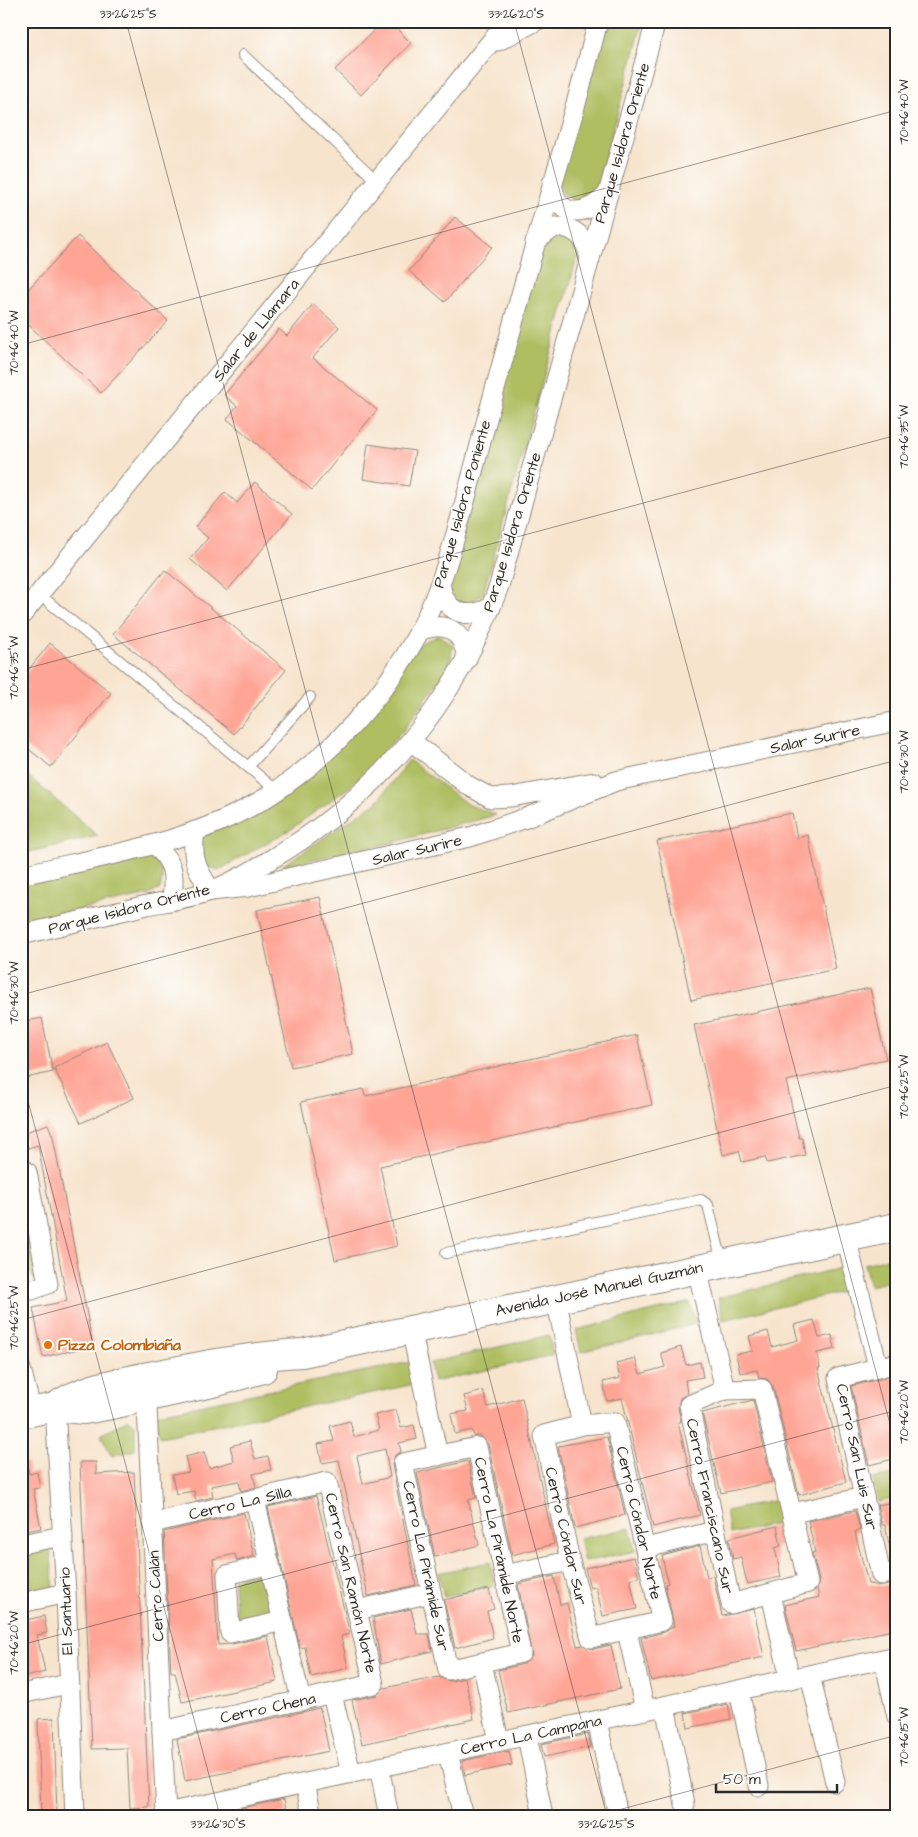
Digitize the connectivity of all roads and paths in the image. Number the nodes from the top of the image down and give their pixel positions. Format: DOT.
graph roads {
  1 [pos="508,21"];
  2 [pos="536,21"];
  3 [pos="656,21"];
  4 [pos="596,22"];
  5 [pos="490,45"];
  6 [pos="243,55"];
  7 [pos="378,182"];
  8 [pos="552,183"];
  9 [pos="608,194"];
  10 [pos="535,242"];
  11 [pos="590,259"];
  12 [pos="440,583"];
  13 [pos="40,594"];
  14 [pos="491,607"];
  15 [pos="21,616"];
  16 [pos="419,631"];
  17 [pos="467,659"];
  18 [pos="310,697"];
  19 [pos="897,721"];
  20 [pos="411,741"];
  21 [pos="248,767"];
  22 [pos="616,782"];
  23 [pos="276,790"];
  24 [pos="195,831"];
  25 [pos="155,844"];
  26 [pos="21,875"];
  27 [pos="211,891"];
  28 [pos="172,900"];
  29 [pos="21,934"];
  30 [pos="21,1167"];
  31 [pos="897,1226"];
  32 [pos="846,1237"];
  33 [pos="446,1253"];
  34 [pos="710,1266"];
  35 [pos="21,1289"];
  36 [pos="556,1298"];
  37 [pos="411,1329"];
  38 [pos="897,1363"];
  39 [pos="878,1367"];
  40 [pos="21,1368"];
  41 [pos="146,1387"];
  42 [pos="725,1390"];
  43 [pos="36,1411"];
  44 [pos="582,1425"];
  45 [pos="438,1456"];
  46 [pos="327,1482"];
  47 [pos="864,1497"];
  48 [pos="255,1500"];
  49 [pos="792,1513"];
  50 [pos="152,1523"];
  51 [pos="715,1531"];
  52 [pos="63,1536"];
  53 [pos="21,1544"];
  54 [pos="646,1548"];
  55 [pos="570,1561"];
  56 [pos="270,1564"];
  57 [pos="889,1573"];
  58 [pos="504,1575"];
  59 [pos="66,1593"];
  60 [pos="432,1593"];
  61 [pos="771,1594"];
  62 [pos="21,1603"];
  63 [pos="357,1610"];
  64 [pos="283,1621"];
  65 [pos="628,1631"];
  66 [pos="890,1657"];
  67 [pos="482,1663"];
  68 [pos="810,1675"];
  69 [pos="790,1679"];
  70 [pos="68,1684"];
  71 [pos="374,1684"];
  72 [pos="739,1690"];
  73 [pos="21,1694"];
  74 [pos="332,1694"];
  75 [pos="301,1700"];
  76 [pos="665,1706"];
  77 [pos="645,1710"];
  78 [pos="897,1717"];
  79 [pos="597,1721"];
  80 [pos="162,1731"];
  81 [pos="527,1736"];
  82 [pos="499,1742"];
  83 [pos="448,1753"];
  84 [pos="379,1767"];
  85 [pos="351,1774"];
  86 [pos="835,1782"];
  87 [pos="305,1783"];
  88 [pos="760,1786"];
  89 [pos="685,1804"];
  90 [pos="166,1814"];
  91 [pos="618,1815"];
  92 [pos="75,1816"];
  93 [pos="312,1816"];
  94 [pos="389,1816"];
  95 [pos="463,1816"];
  96 [pos="543,1816"];
  1 -- 5 [label="street, Salar de Llamara"];
  2 -- 5 [label="street, Salar de Llamara"];
  3 -- 9 [label="street, Parque Isidora Oriente"];
  4 -- 8 [label="street, Parque Isidora Poniente"];
  5 -- 7 [label="street, Salar de Llamara"];
  6 -- 7 [label="lane"];
  7 -- 13 [label="street, Salar de Llamara"];
  8 -- 9 [label="street"];
  8 -- 10 [label="street, Parque Isidora Poniente"];
  9 -- 11 [label="street, Parque Isidora Oriente"];
  10 -- 11 [label="street"];
  10 -- 12 [label="street, Parque Isidora Poniente"];
  11 -- 14 [label="street, Parque Isidora Oriente"];
  12 -- 14 [label="street"];
  12 -- 16 [label="street, Parque Isidora Poniente"];
  13 -- 15 [label="street, Salar de Llamara"];
  13 -- 21 [label="lane"];
  14 -- 17 [label="street, Parque Isidora Oriente"];
  16 -- 17 [label="street"];
  16 -- 23 [label="street, Parque Isidora Poniente"];
  17 -- 20 [label="street, Parque Isidora Oriente"];
  18 -- 21 [label="lane"];
  19 -- 22 [label="street, Salar Surire"];
  20 -- 22 [label="street, Salar Surire"];
  20 -- 27 [label="street, Parque Isidora Oriente"];
  21 -- 23 [label="lane"];
  22 -- 27 [label="street, Salar Surire"];
  23 -- 24 [label="street, Parque Isidora Poniente"];
  24 -- 25 [label="street, Parque Isidora Poniente"];
  24 -- 27 [label="street"];
  25 -- 26 [label="street, Parque Isidora Poniente"];
  25 -- 28 [label="street"];
  27 -- 28 [label="street, Parque Isidora Oriente"];
  28 -- 29 [label="street, Parque Isidora Oriente"];
  30 -- 35 [label="street"];
  31 -- 32 [label="street, Avenida José Manuel Guzmán"];
  32 -- 34 [label="street, Avenida José Manuel Guzmán"];
  32 -- 39 [label="street"];
  33 -- 34 [label="lane"];
  34 -- 36 [label="street, Avenida José Manuel Guzmán"];
  34 -- 42 [label="street"];
  36 -- 37 [label="street, Avenida José Manuel Guzmán"];
  36 -- 44 [label="street"];
  37 -- 41 [label="street, Avenida José Manuel Guzmán"];
  37 -- 45 [label="street"];
  38 -- 39 [label="street"];
  39 -- 47 [label="street, Cerro San Luis Sur"];
  40 -- 43 [label="street, El Santuario"];
  41 -- 43 [label="street, Avenida José Manuel Guzmán"];
  41 -- 50 [label="street, Cerro Calán"];
  42 -- 49 [label="street"];
  42 -- 51 [label="street, Cerro Franciscano Sur"];
  43 -- 52 [label="street, El Santuario"];
  44 -- 54 [label="street, Cerro Cóndor Norte"];
  44 -- 55 [label="street, Cerro Cóndor Sur"];
  45 -- 58 [label="street, Cerro La Pirámide Norte"];
  45 -- 60 [label="street, Cerro La Pirámide Sur"];
  46 -- 48 [label="street, Cerro La Silla"];
  46 -- 63 [label="street, Cerro San Ramón Norte"];
  47 -- 49 [label="street"];
  47 -- 57 [label="street, Cerro San Luis Sur"];
  48 -- 50 [label="street, Cerro La Silla"];
  48 -- 56 [label="street"];
  49 -- 61 [label="street"];
  50 -- 80 [label="street, Cerro Calán"];
  51 -- 54 [label="street"];
  51 -- 61 [label="street, Cerro Franciscano Sur"];
  52 -- 53 [label="street"];
  52 -- 59 [label="street, El Santuario"];
  54 -- 65 [label="street, Cerro Cóndor Norte"];
  55 -- 58 [label="street"];
  55 -- 65 [label="street, Cerro Cóndor Sur"];
  56 -- 64 [label="street"];
  56 -- 64 [label="street"];
  58 -- 67 [label="street, Cerro La Pirámide Norte"];
  59 -- 62 [label="street"];
  59 -- 70 [label="street, El Santuario"];
  60 -- 63 [label="street"];
  60 -- 67 [label="street, Cerro La Pirámide Sur"];
  61 -- 69 [label="street"];
  63 -- 71 [label="street, Cerro San Ramón Norte"];
  64 -- 75 [label="street"];
  65 -- 77 [label="street"];
  66 -- 68 [label="street, Cerro La Campana"];
  66 -- 78 [label="street"];
  67 -- 82 [label="street"];
  68 -- 69 [label="street, Cerro La Campana"];
  68 -- 86 [label="street"];
  69 -- 72 [label="street, Cerro La Campana"];
  70 -- 73 [label="street"];
  70 -- 92 [label="street, El Santuario"];
  71 -- 74 [label="street, Cerro Chena"];
  72 -- 76 [label="street, Cerro La Campana"];
  72 -- 88 [label="street"];
  74 -- 75 [label="street, Cerro Chena"];
  74 -- 85 [label="street"];
  75 -- 80 [label="street, Cerro Chena"];
  76 -- 77 [label="street, Cerro La Campana"];
  76 -- 89 [label="street"];
  77 -- 79 [label="street, Cerro La Campana"];
  79 -- 81 [label="street, Cerro La Campana"];
  79 -- 91 [label="street"];
  80 -- 90 [label="street, Cerro Calán"];
  81 -- 82 [label="street, Cerro La Campana"];
  81 -- 96 [label="street"];
  82 -- 83 [label="street, Cerro La Campana"];
  83 -- 84 [label="street, Cerro La Campana"];
  83 -- 95 [label="street"];
  84 -- 85 [label="street, Cerro La Campana"];
  84 -- 94 [label="street"];
  85 -- 87 [label="street, Cerro La Campana"];
  87 -- 90 [label="street, Cerro La Campana"];
  87 -- 93 [label="street"];
}
